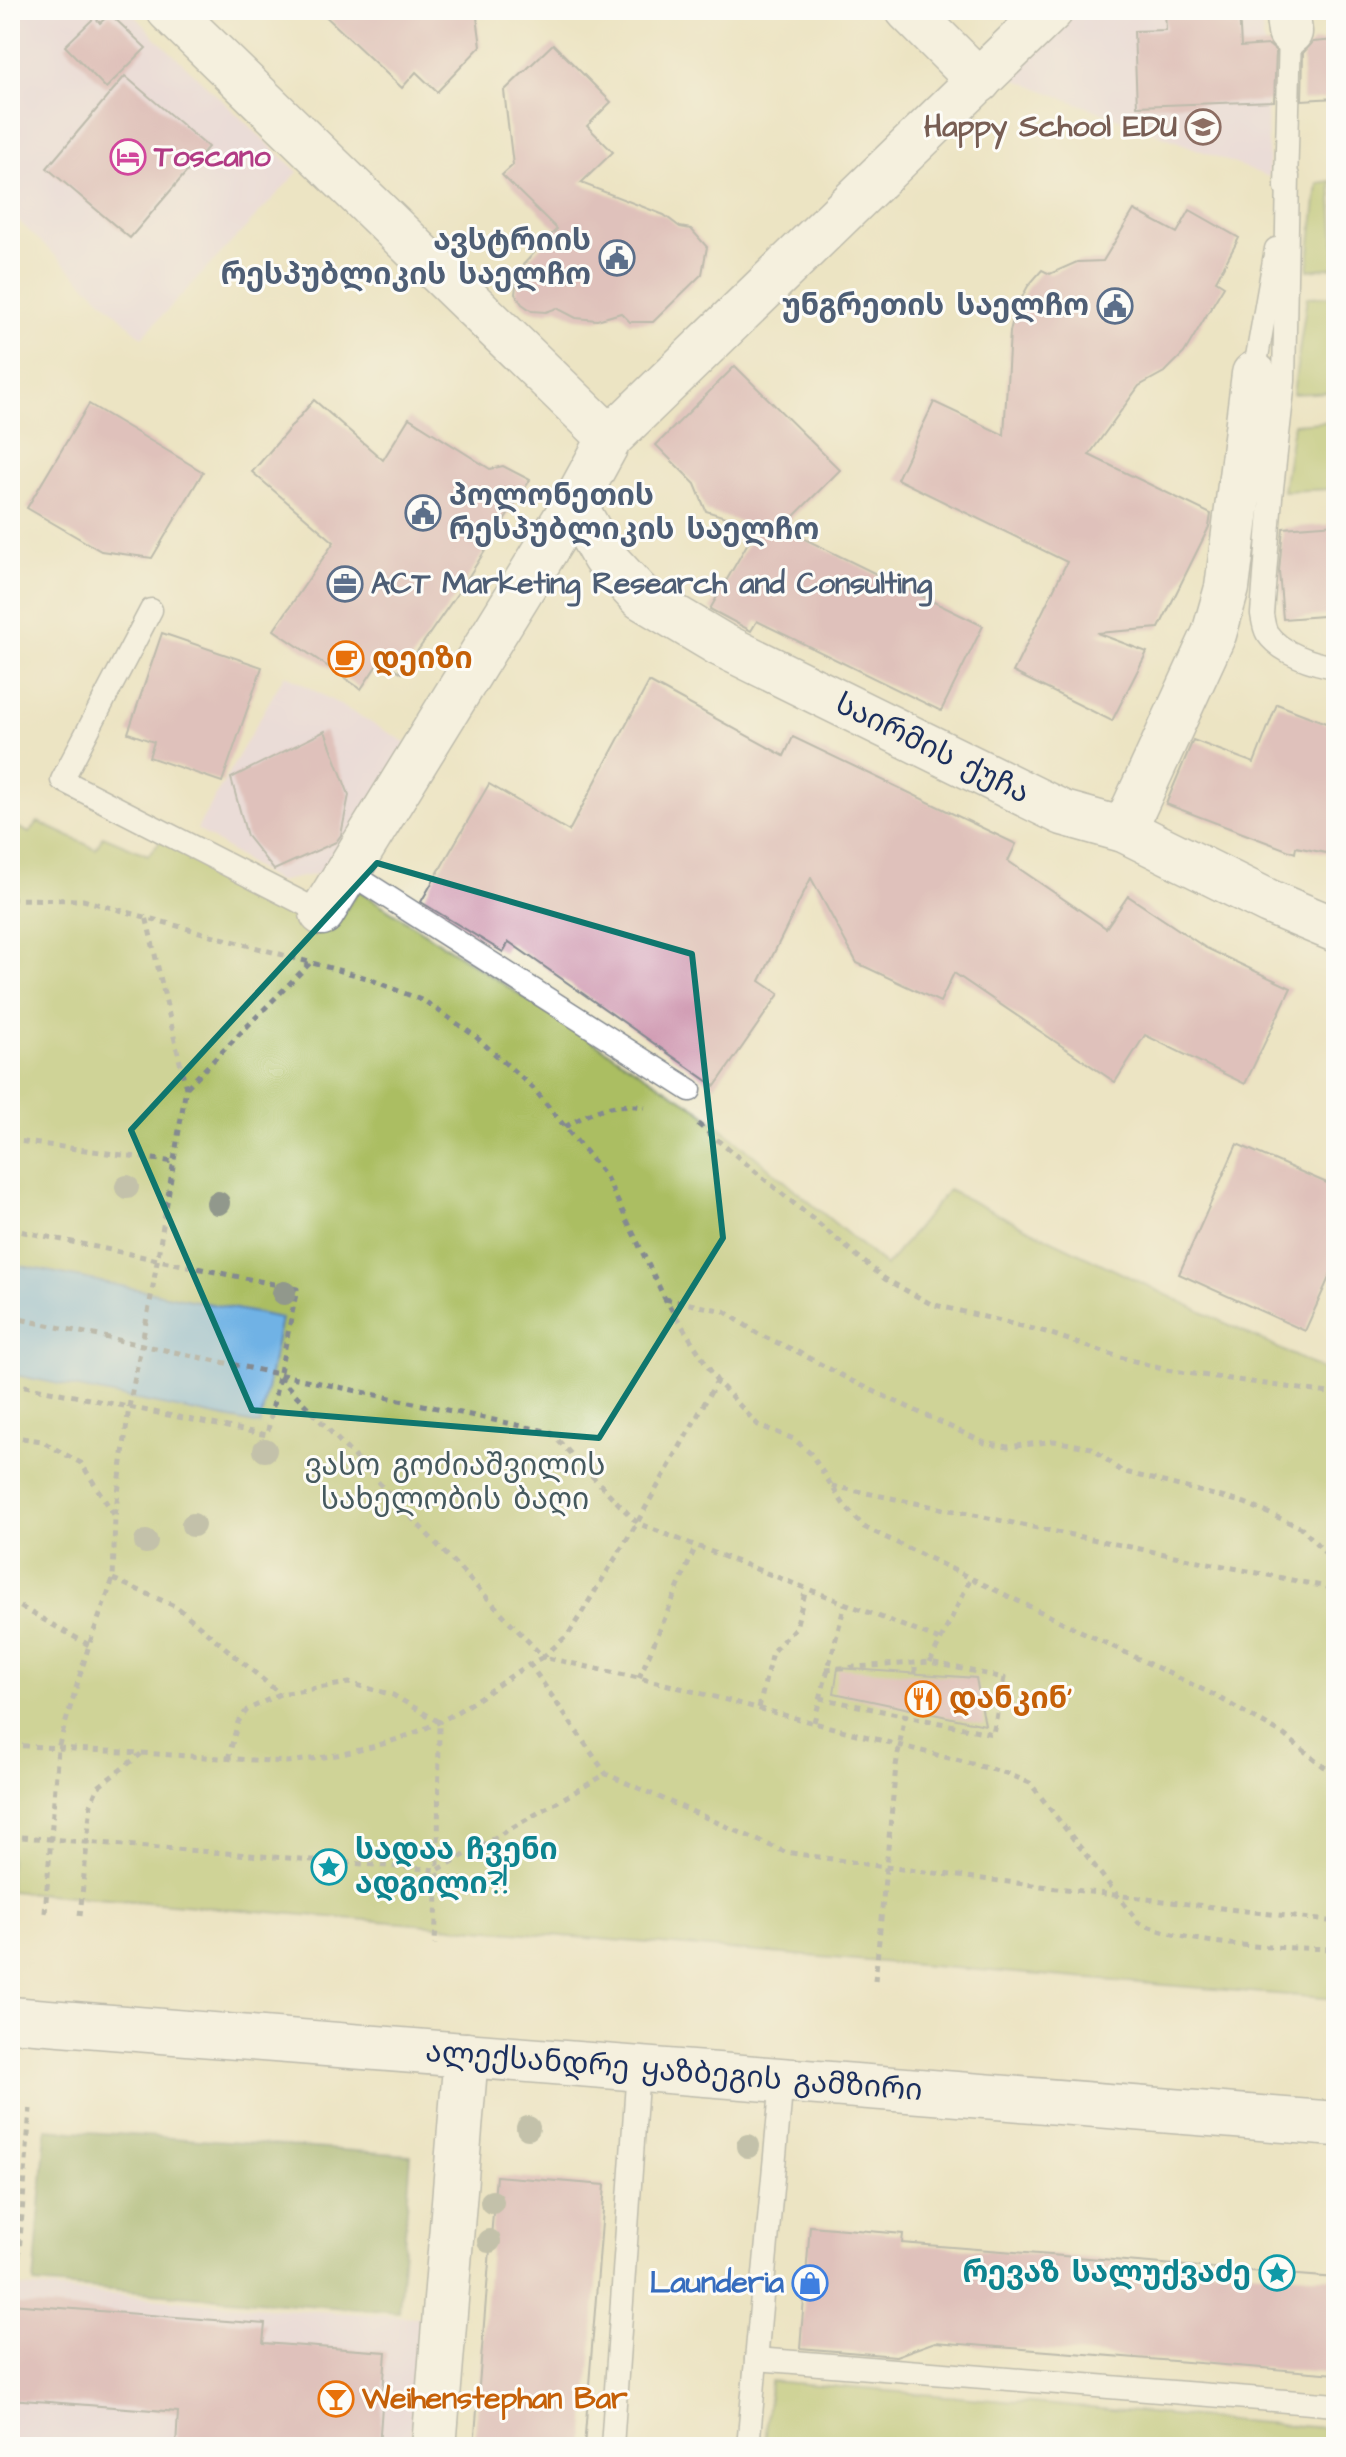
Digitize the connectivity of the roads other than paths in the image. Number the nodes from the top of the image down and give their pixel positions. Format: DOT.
graph roads {
  1 [pos="169,10"];
  2 [pos="908,10"];
  3 [pos="1051,10"];
  4 [pos="1288,21"];
  5 [pos="979,81"];
  6 [pos="1288,176"];
  7 [pos="1254,374"];
  8 [pos="610,438"];
  9 [pos="574,504"];
  10 [pos="151,610"];
  11 [pos="1336,667"];
  12 [pos="1124,830"];
  13 [pos="347,871"];
  14 [pos="322,913"];
  15 [pos="1336,930"];
  16 [pos="690,1090"];
  17 [pos="10,2019"];
  18 [pos="466,2055"];
  19 [pos="638,2068"];
  20 [pos="782,2080"];
  21 [pos="1336,2124"];
  22 [pos="756,2359"];
  23 [pos="1336,2405"];
  24 [pos="434,2447"];
  25 [pos="612,2447"];
  26 [pos="748,2447"];
  1 -- 8 [label="street"];
  2 -- 5 [label="street"];
  3 -- 5 [label="street"];
  4 -- 6 [label="lane"];
  5 -- 8 [label="street"];
  6 -- 7 [label="lane"];
  6 -- 11 [label="lane"];
  7 -- 12 [label="street"];
  8 -- 9 [label="street"];
  9 -- 12 [label="street, საირმის ქუჩა"];
  9 -- 13 [label="street"];
  10 -- 14 [label="lane"];
  12 -- 15 [label="street, საირმის ქუჩა"];
  13 -- 14 [label="street"];
  13 -- 16 [label="lane"];
  17 -- 18 [label="street, ალექსანდრე ყაზბეგის გამზირი"];
  18 -- 19 [label="street, ალექსანდრე ყაზბეგის გამზირი"];
  18 -- 24 [label="street"];
  19 -- 20 [label="street, ალექსანდრე ყაზბეგის გამზირი"];
  19 -- 25 [label="lane"];
  20 -- 21 [label="street, ალექსანდრე ყაზბეგის გამზირი"];
  20 -- 22 [label="lane"];
  22 -- 23 [label="lane"];
  22 -- 26 [label="lane"];
}
